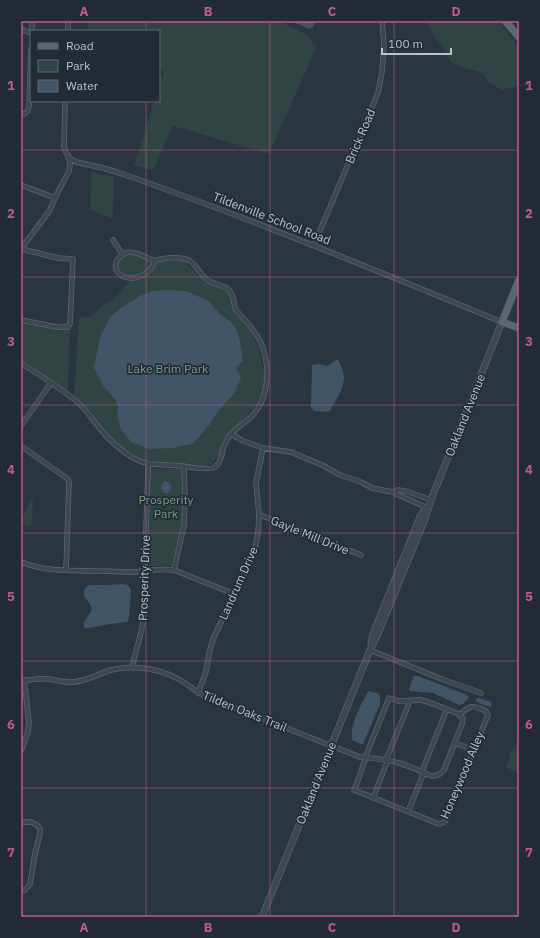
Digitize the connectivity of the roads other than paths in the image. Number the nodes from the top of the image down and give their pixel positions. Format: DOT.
graph roads {
  1 [pos="382,21"];
  2 [pos="505,21"];
  3 [pos="519,38"];
  4 [pos="30,77"];
  5 [pos="65,102"];
  6 [pos="21,114"];
  7 [pos="70,158"];
  8 [pos="21,185"];
  9 [pos="54,198"];
  10 [pos="113,240"];
  11 [pos="314,245"];
  12 [pos="21,249"];
  13 [pos="122,254"];
  14 [pos="154,260"];
  15 [pos="519,280"];
  16 [pos="21,320"];
  17 [pos="502,322"];
  18 [pos="519,328"];
  19 [pos="21,363"];
  20 [pos="51,383"];
  21 [pos="21,426"];
  22 [pos="231,434"];
  23 [pos="21,446"];
  24 [pos="262,448"];
  25 [pos="149,464"];
  26 [pos="184,466"];
  27 [pos="393,492"];
  28 [pos="431,500"];
  29 [pos="428,508"];
  30 [pos="259,515"];
  31 [pos="362,555"];
  32 [pos="21,562"];
  33 [pos="66,570"];
  34 [pos="144,570"];
  35 [pos="174,570"];
  36 [pos="234,594"];
  37 [pos="370,650"];
  38 [pos="132,668"];
  39 [pos="23,681"];
  40 [pos="198,693"];
  41 [pos="481,693"];
  42 [pos="410,701"];
  43 [pos="447,709"];
  44 [pos="459,714"];
  45 [pos="455,743"];
  46 [pos="331,745"];
  47 [pos="474,750"];
  48 [pos="21,751"];
  49 [pos="366,757"];
  50 [pos="387,760"];
  51 [pos="423,772"];
  52 [pos="373,798"];
  53 [pos="408,812"];
  54 [pos="21,822"];
  55 [pos="21,891"];
  56 [pos="262,917"];
  1 -- 11 [label="street, Brick Road"];
  2 -- 3 [label="main road"];
  4 -- 6 [label="street"];
  5 -- 7 [label="street"];
  7 -- 9 [label="street"];
  7 -- 11 [label="street, Tildenville School Road"];
  8 -- 9 [label="street"];
  9 -- 12 [label="street"];
  10 -- 13 [label="street"];
  11 -- 17 [label="street, Tildenville School Road"];
  12 -- 16 [label="street"];
  13 -- 14 [label="street"];
  13 -- 14 [label="street"];
  14 -- 22 [label="street"];
  15 -- 17 [label="main road"];
  17 -- 18 [label="main road, Tildenville School Road"];
  17 -- 28 [label="street, Oakland Avenue"];
  19 -- 20 [label="street"];
  20 -- 21 [label="street"];
  20 -- 25 [label="street"];
  22 -- 24 [label="street"];
  22 -- 26 [label="street"];
  23 -- 33 [label="street"];
  24 -- 27 [label="street"];
  24 -- 30 [label="street, Landrum Drive"];
  25 -- 26 [label="street"];
  25 -- 34 [label="street, Prosperity Drive"];
  26 -- 35 [label="street"];
  27 -- 28 [label="street"];
  27 -- 29 [label="street"];
  28 -- 29 [label="street, Oakland Avenue"];
  29 -- 37 [label="street, Oakland Avenue"];
  30 -- 31 [label="street, Gayle Mill Drive"];
  30 -- 36 [label="street, Landrum Drive"];
  32 -- 33 [label="street"];
  33 -- 34 [label="street"];
  34 -- 35 [label="street"];
  34 -- 38 [label="street, Prosperity Drive"];
  35 -- 36 [label="street"];
  36 -- 40 [label="street, Landrum Drive"];
  37 -- 41 [label="street"];
  37 -- 46 [label="street, Oakland Avenue"];
  38 -- 39 [label="street, Tilden Oaks Trail"];
  38 -- 40 [label="street, Tilden Oaks Trail"];
  39 -- 48 [label="street"];
  40 -- 46 [label="street, Tilden Oaks Trail"];
  42 -- 43 [label="street"];
  42 -- 49 [label="street"];
  42 -- 50 [label="street"];
  43 -- 44 [label="street"];
  43 -- 51 [label="street"];
  44 -- 45 [label="street"];
  44 -- 47 [label="street, Honeywood Alley"];
  45 -- 47 [label="street"];
  45 -- 51 [label="street"];
  46 -- 49 [label="street, Tilden Oaks Trail"];
  46 -- 56 [label="street, Oakland Avenue"];
  47 -- 53 [label="street, Honeywood Alley"];
  49 -- 50 [label="street, Tilden Oaks Trail"];
  49 -- 52 [label="street, Honeywood Alley"];
  50 -- 51 [label="street, Tilden Oaks Trail"];
  50 -- 52 [label="street"];
  51 -- 53 [label="street"];
  52 -- 53 [label="street, Honeywood Alley"];
  54 -- 55 [label="street"];
}
